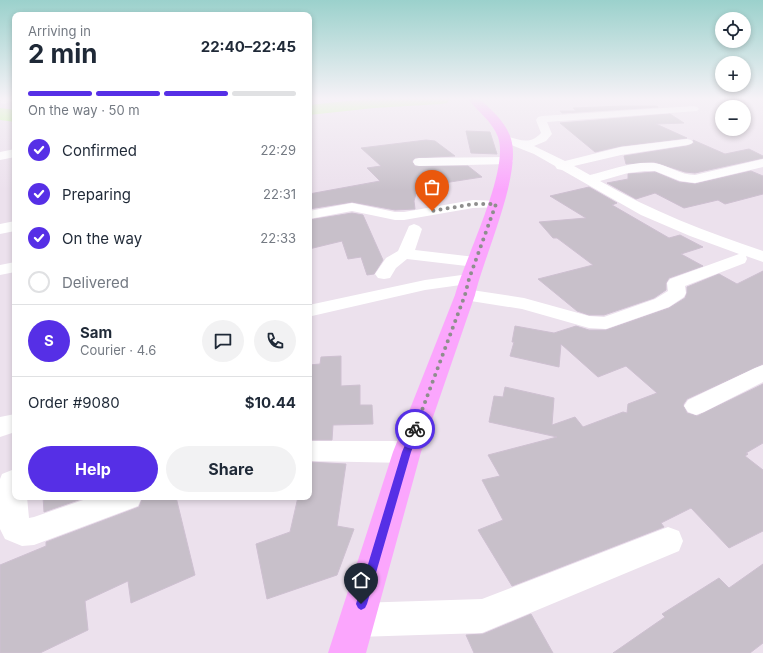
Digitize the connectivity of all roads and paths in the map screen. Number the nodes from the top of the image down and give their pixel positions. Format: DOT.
graph roads {
  1 [pos="499,129"];
  2 [pos="545,129"];
  3 [pos="687,142"];
  4 [pos="512,148"];
  5 [pos="12,154"];
  6 [pos="0,156"];
  7 [pos="419,162"];
  8 [pos="763,163"];
  9 [pos="561,166"];
  10 [pos="588,180"];
  11 [pos="496,204"];
  12 [pos="312,214"];
  13 [pos="12,227"];
  14 [pos="0,229"];
  15 [pos="414,229"];
  16 [pos="405,254"];
  17 [pos="763,257"];
  18 [pos="740,259"];
  19 [pos="12,268"];
  20 [pos="0,270"];
  21 [pos="384,274"];
  22 [pos="469,279"];
  23 [pos="312,310"];
  24 [pos="763,373"];
  25 [pos="696,406"];
  26 [pos="12,424"];
  27 [pos="0,427"];
  28 [pos="312,451"];
  29 [pos="407,452"];
  30 [pos="13,500"];
  31 [pos="120,500"];
  32 [pos="668,541"];
  33 [pos="357,620"];
  34 [pos="347,653"];
  1 -- 4 [label="main road"];
  2 -- 4 [label="street"];
  3 -- 9 [label="street"];
  4 -- 7 [label="street"];
  4 -- 9 [label="street"];
  4 -- 11 [label="main road"];
  5 -- 6 [label="street"];
  8 -- 10 [label="street"];
  9 -- 10 [label="street"];
  10 -- 17 [label="street"];
  11 -- 12 [label="street"];
  11 -- 22 [label="main road"];
  13 -- 14 [label="street"];
  15 -- 16 [label="street"];
  16 -- 21 [label="street"];
  16 -- 22 [label="street"];
  18 -- 22 [label="street"];
  19 -- 20 [label="street"];
  22 -- 23 [label="street"];
  22 -- 29 [label="main road"];
  24 -- 25 [label="street"];
  26 -- 27 [label="street"];
  28 -- 29 [label="street"];
  29 -- 33 [label="main road"];
  30 -- 31 [label="street"];
  32 -- 33 [label="street"];
  33 -- 34 [label="main road"];
}
